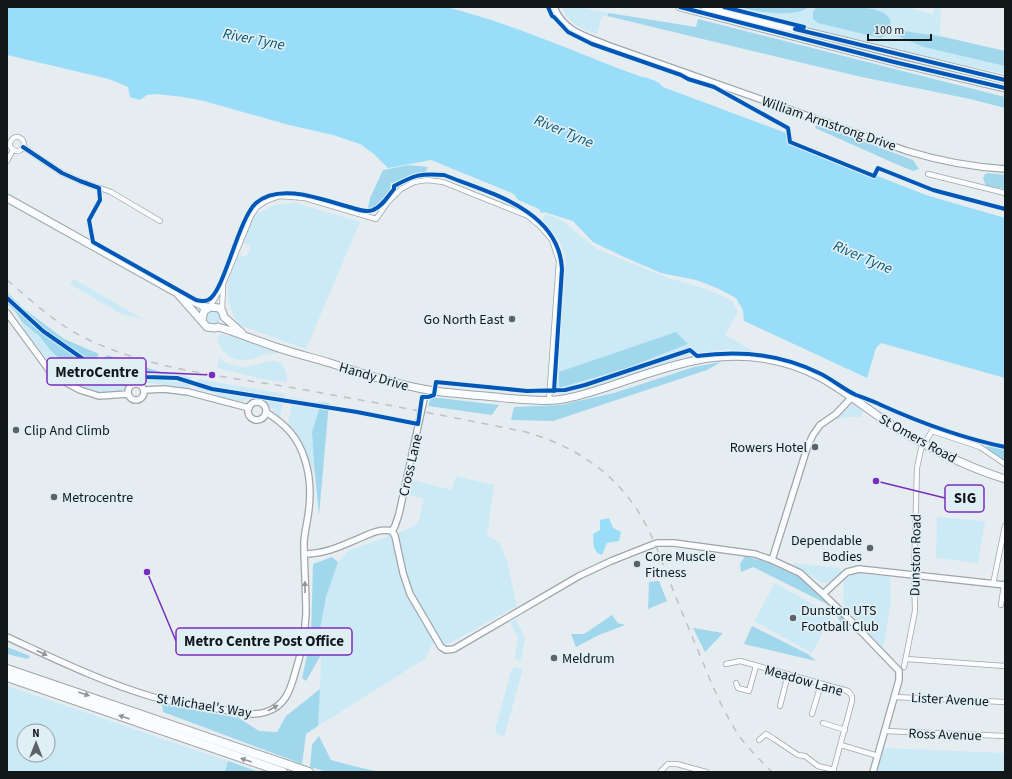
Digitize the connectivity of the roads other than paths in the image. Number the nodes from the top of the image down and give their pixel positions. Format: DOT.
graph roads {
  1 [pos="554,7"];
  2 [pos="680,7"];
  3 [pos="705,7"];
  4 [pos="1005,80"];
  5 [pos="1005,88"];
  6 [pos="9,139"];
  7 [pos="23,147"];
  8 [pos="13,150"];
  9 [pos="7,161"];
  10 [pos="1005,170"];
  11 [pos="928,174"];
  12 [pos="1005,193"];
  13 [pos="7,198"];
  14 [pos="160,222"];
  15 [pos="223,284"];
  16 [pos="177,293"];
  17 [pos="209,307"];
  18 [pos="7,313"];
  19 [pos="223,314"];
  20 [pos="202,320"];
  21 [pos="218,327"];
  22 [pos="245,335"];
  23 [pos="145,390"];
  24 [pos="128,394"];
  25 [pos="852,397"];
  26 [pos="424,399"];
  27 [pos="549,400"];
  28 [pos="249,408"];
  29 [pos="266,412"];
  30 [pos="924,444"];
  31 [pos="1005,464"];
  32 [pos="1005,479"];
  33 [pos="1005,526"];
  34 [pos="392,531"];
  35 [pos="304,554"];
  36 [pos="772,560"];
  37 [pos="914,575"];
  38 [pos="993,584"];
  39 [pos="1005,585"];
  40 [pos="823,594"];
  41 [pos="1001,605"];
  42 [pos="7,637"];
  43 [pos="906,660"];
  44 [pos="726,664"];
  45 [pos="756,666"];
  46 [pos="1005,666"];
  47 [pos="904,667"];
  48 [pos="7,668"];
  49 [pos="788,674"];
  50 [pos="7,677"];
  51 [pos="7,681"];
  52 [pos="736,683"];
  53 [pos="821,684"];
  54 [pos="64,696"];
  55 [pos="894,696"];
  56 [pos="1005,702"];
  57 [pos="780,706"];
  58 [pos="812,714"];
  59 [pos="822,723"];
  60 [pos="845,730"];
  61 [pos="885,731"];
  62 [pos="1005,736"];
  63 [pos="759,740"];
  64 [pos="841,745"];
  65 [pos="878,756"];
  66 [pos="834,771"];
  67 [pos="283,772"];
  68 [pos="310,772"];
  69 [pos="660,772"];
  70 [pos="706,772"];
  71 [pos="873,772"];
  1 -- 10 [label="street, William Armstrong Drive"];
  2 -- 5 [label="main road"];
  3 -- 4 [label="main road"];
  6 -- 7 [label="street"];
  6 -- 8 [label="street"];
  7 -- 8 [label="street"];
  7 -- 14 [label="street"];
  8 -- 9 [label="street"];
  11 -- 12 [label="street"];
  13 -- 16 [label="main road"];
  15 -- 17 [label="street"];
  15 -- 19 [label="street"];
  15 -- 27 [label="street"];
  16 -- 17 [label="main road"];
  16 -- 20 [label="main road"];
  17 -- 19 [label="main road"];
  17 -- 20 [label="main road"];
  18 -- 24 [label="street"];
  19 -- 21 [label="main road"];
  19 -- 22 [label="main road"];
  20 -- 21 [label="main road"];
  21 -- 22 [label="main road"];
  22 -- 27 [label="main road, Handy Drive"];
  23 -- 24 [label="street"];
  23 -- 24 [label="street"];
  23 -- 28 [label="street"];
  25 -- 27 [label="main road, Handy Drive"];
  25 -- 30 [label="main road, St Omers Road"];
  25 -- 36 [label="street"];
  26 -- 34 [label="street, Cross Lane"];
  28 -- 29 [label="street"];
  28 -- 29 [label="street"];
  29 -- 35 [label="street, St Michael's Way"];
  30 -- 31 [label="street"];
  30 -- 32 [label="main road, St Omers Road"];
  30 -- 37 [label="street, Dunston Road"];
  33 -- 38 [label="street"];
  34 -- 35 [label="street"];
  34 -- 36 [label="street"];
  42 -- 35 [label="street, St Michael's Way, one-way"];
  36 -- 40 [label="street"];
  37 -- 38 [label="street"];
  37 -- 40 [label="street"];
  37 -- 43 [label="street, Dunston Road"];
  38 -- 39 [label="street"];
  39 -- 41 [label="street"];
  40 -- 55 [label="street"];
  43 -- 46 [label="street"];
  43 -- 47 [label="street, Dunston Road"];
  44 -- 45 [label="street, Meadow Lane"];
  45 -- 49 [label="street, Meadow Lane"];
  45 -- 52 [label="street"];
  48 -- 68 [label="highway, one-way"];
  49 -- 53 [label="street, Meadow Lane"];
  49 -- 57 [label="street"];
  50 -- 54 [label="highway"];
  51 -- 54 [label="highway"];
  53 -- 58 [label="street"];
  53 -- 60 [label="street, Meadow Lane"];
  67 -- 54 [label="highway, one-way"];
  55 -- 56 [label="street, Lister Avenue"];
  55 -- 61 [label="street"];
  59 -- 60 [label="street"];
  60 -- 64 [label="street, Meadow Lane"];
  61 -- 62 [label="street, Ross Avenue"];
  61 -- 65 [label="street"];
  63 -- 66 [label="street"];
  64 -- 65 [label="street"];
  64 -- 66 [label="street, Meadow Lane"];
  65 -- 71 [label="street"];
  69 -- 70 [label="street"];
}
